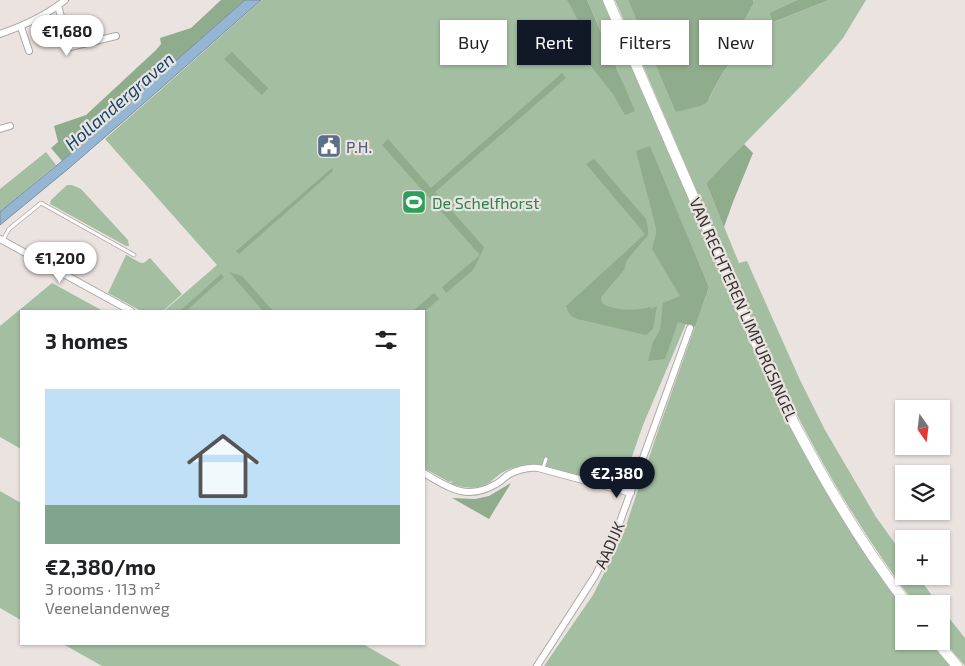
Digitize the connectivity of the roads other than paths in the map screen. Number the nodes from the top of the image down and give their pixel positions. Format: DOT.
graph roads {
  1 [pos="65,0"];
  2 [pos="608,0"];
  3 [pos="58,6"];
  4 [pos="21,27"];
  5 [pos="0,34"];
  6 [pos="116,36"];
  7 [pos="29,50"];
  8 [pos="10,126"];
  9 [pos="0,129"];
  10 [pos="1,240"];
  11 [pos="134,255"];
  12 [pos="129,310"];
  13 [pos="690,328"];
  14 [pos="546,458"];
  15 [pos="543,468"];
  16 [pos="425,474"];
  17 [pos="631,493"];
  18 [pos="901,595"];
  19 [pos="944,650"];
  20 [pos="537,666"];
  21 [pos="957,666"];
  1 -- 3 [label="street"];
  2 -- 18 [label="main road, VAN RECHTEREN LIMPURGSINGEL"];
  3 -- 4 [label="street"];
  3 -- 6 [label="street"];
  4 -- 5 [label="street"];
  4 -- 7 [label="street"];
  8 -- 9 [label="street"];
  10 -- 11 [label="lane"];
  10 -- 12 [label="street"];
  13 -- 17 [label="street, AADIJK"];
  14 -- 15 [label="lane"];
  15 -- 16 [label="street"];
  15 -- 17 [label="street"];
  17 -- 20 [label="street, AADIJK"];
  19 -- 21 [label="main road"];
}
